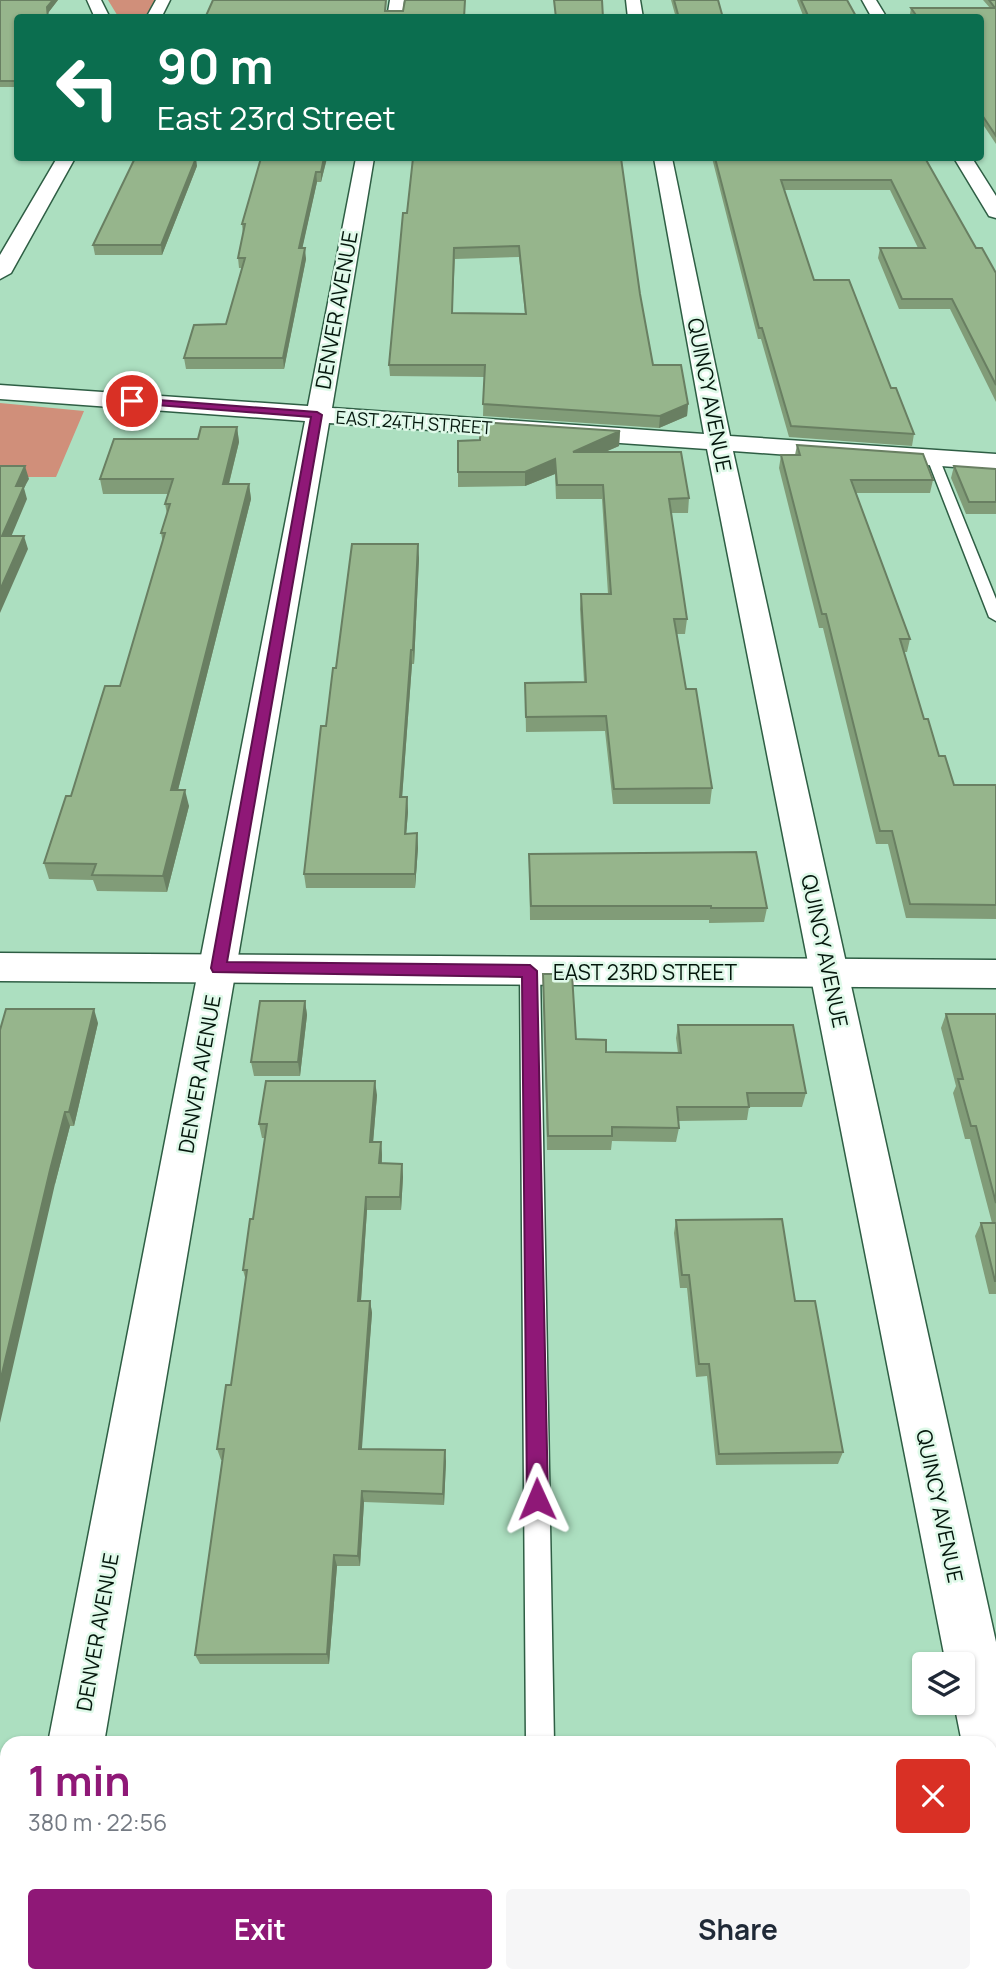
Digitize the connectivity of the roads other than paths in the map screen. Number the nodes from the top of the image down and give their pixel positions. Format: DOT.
graph roads {
  1 [pos="64,161"];
  2 [pos="364,161"];
  3 [pos="664,161"];
  4 [pos="965,161"];
  5 [pos="996,212"];
  6 [pos="0,273"];
  7 [pos="0,392"];
  8 [pos="317,415"];
  9 [pos="720,445"];
  10 [pos="933,458"];
  11 [pos="996,462"];
  12 [pos="996,617"];
  13 [pos="0,967"];
  14 [pos="218,968"];
  15 [pos="530,971"];
  16 [pos="830,972"];
  17 [pos="996,974"];
  18 [pos="77,1736"];
  19 [pos="540,1736"];
  20 [pos="988,1736"];
  1 -- 6 [label="street"];
  2 -- 8 [label="street, DENVER AVENUE"];
  3 -- 9 [label="street, QUINCY AVENUE"];
  4 -- 5 [label="street"];
  7 -- 8 [label="street, EAST 24TH STREET"];
  8 -- 9 [label="street, EAST 24TH STREET"];
  8 -- 14 [label="street, DENVER AVENUE"];
  9 -- 10 [label="street, EAST 24TH STREET"];
  9 -- 16 [label="street, QUINCY AVENUE"];
  10 -- 11 [label="street, EAST 24TH STREET"];
  10 -- 12 [label="lane"];
  13 -- 14 [label="street, EAST 23RD STREET"];
  14 -- 15 [label="street, EAST 23RD STREET"];
  14 -- 18 [label="street, DENVER AVENUE"];
  15 -- 16 [label="street, EAST 23RD STREET"];
  15 -- 19 [label="lane"];
  16 -- 17 [label="street, EAST 23RD STREET"];
  16 -- 20 [label="street, QUINCY AVENUE"];
}
